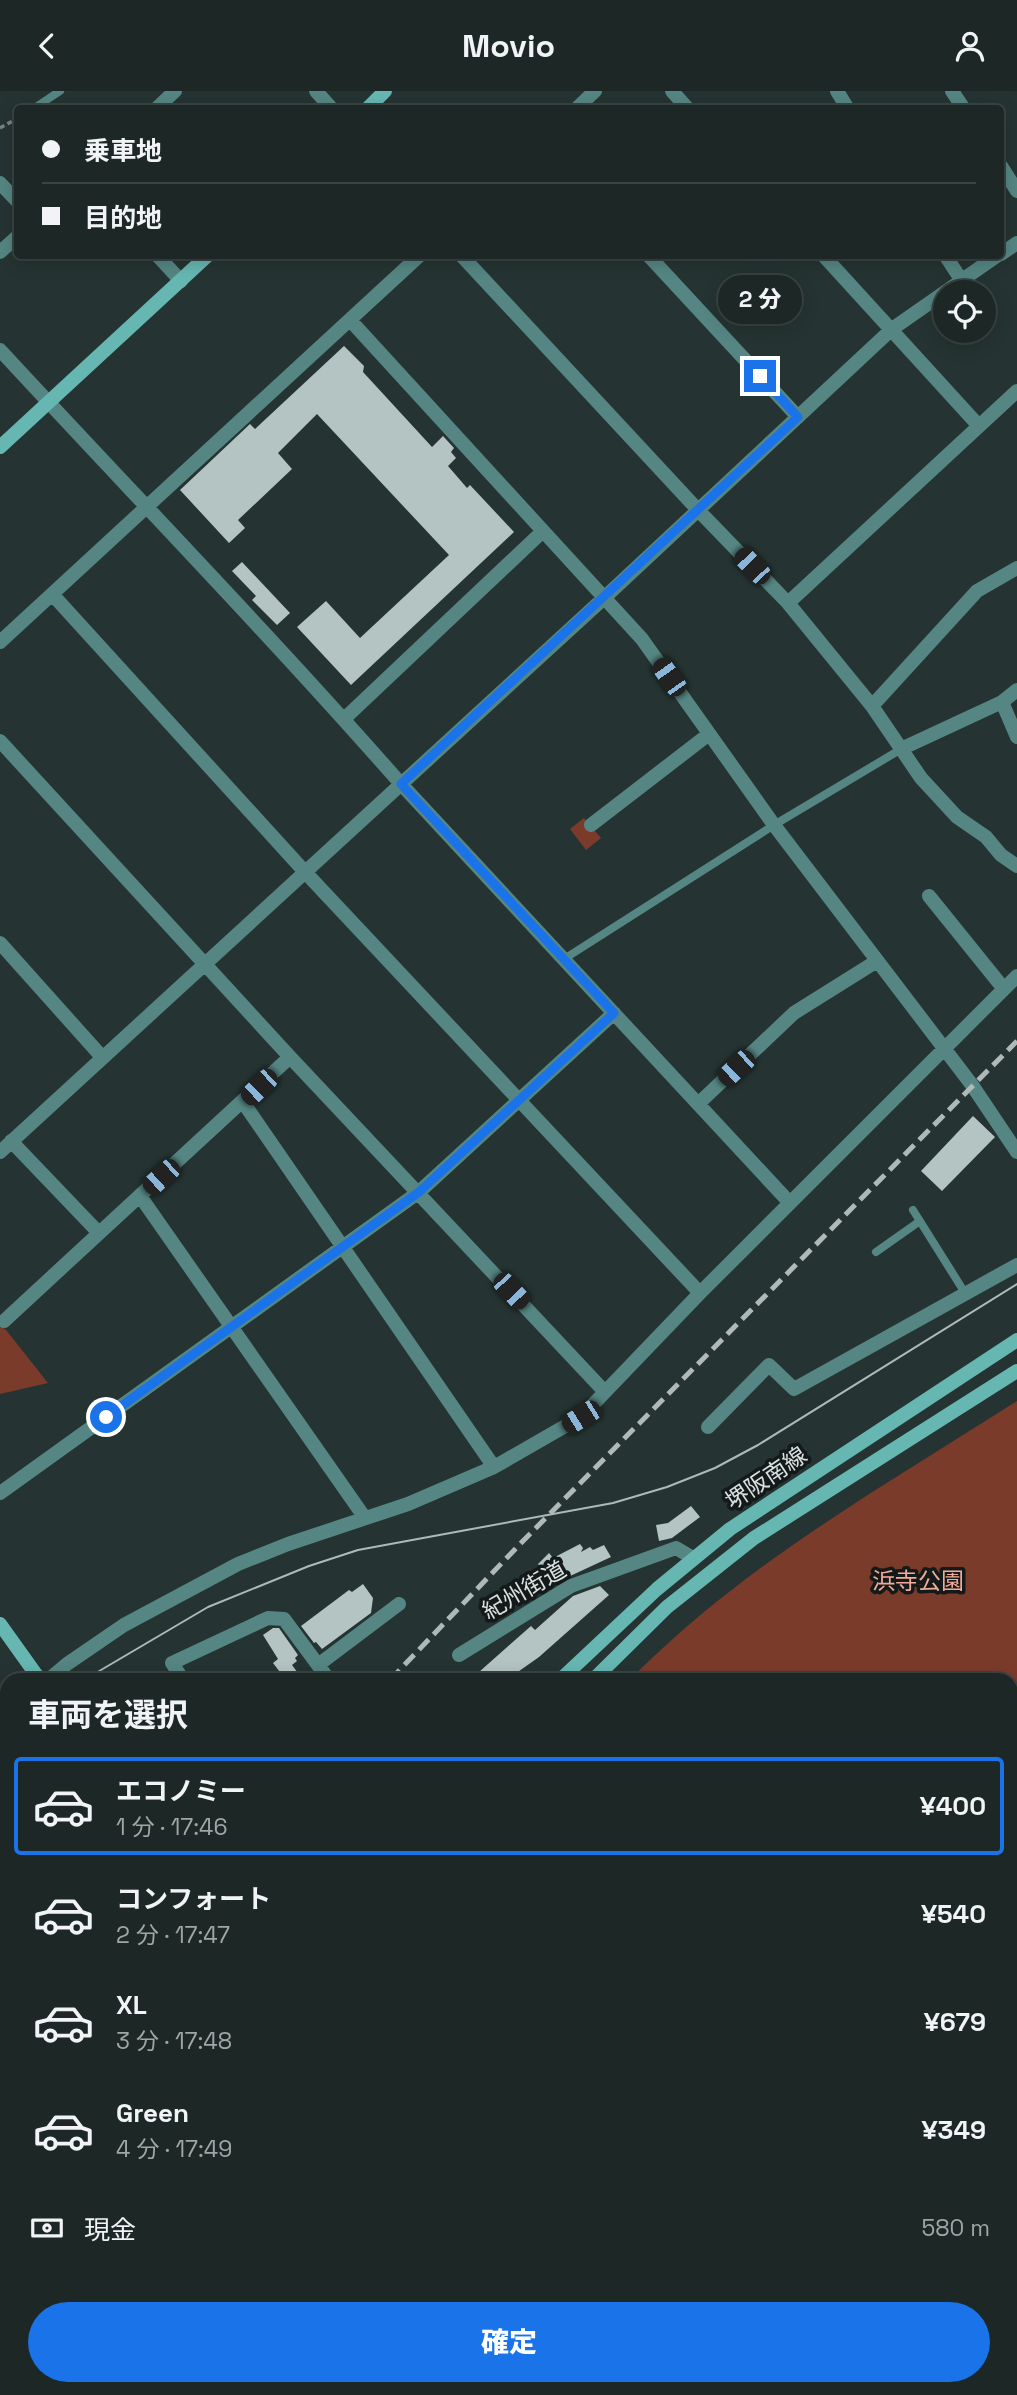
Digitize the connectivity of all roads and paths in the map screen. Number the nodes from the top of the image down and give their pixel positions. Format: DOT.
graph roads {
  1 [pos="60,91"];
  2 [pos="175,91"];
  3 [pos="316,91"];
  4 [pos="385,91"];
  5 [pos="595,91"];
  6 [pos="672,91"];
  7 [pos="39,105"];
  8 [pos="160,105"];
  9 [pos="328,105"];
  10 [pos="371,105"];
  11 [pos="580,105"];
  12 [pos="684,105"];
  13 [pos="1004,171"];
  14 [pos="0,183"];
  15 [pos="1017,191"];
  16 [pos="14,198"];
  17 [pos="14,240"];
  18 [pos="0,252"];
  19 [pos="161,259"];
  20 [pos="204,259"];
  21 [pos="416,259"];
  22 [pos="465,259"];
  23 [pos="652,259"];
  24 [pos="827,259"];
  25 [pos="948,259"];
  26 [pos="994,259"];
  27 [pos="961,280"];
  28 [pos="963,280"];
  29 [pos="181,281"];
  30 [pos="933,301"];
  31 [pos="350,320"];
  32 [pos="892,329"];
  33 [pos="0,350"];
  34 [pos="1017,391"];
  35 [pos="49,403"];
  36 [pos="798,417"];
  37 [pos="979,426"];
  38 [pos="0,447"];
  39 [pos="148,507"];
  40 [pos="698,510"];
  41 [pos="543,531"];
  42 [pos="1017,568"];
  43 [pos="52,594"];
  44 [pos="604,598"];
  45 [pos="788,603"];
  46 [pos="0,642"];
  47 [pos="1017,690"];
  48 [pos="1002,702"];
  49 [pos="872,706"];
  50 [pos="344,719"];
  51 [pos="709,734"];
  52 [pos="1017,737"];
  53 [pos="0,741"];
  54 [pos="903,748"];
  55 [pos="401,784"];
  56 [pos="591,825"];
  57 [pos="774,825"];
  58 [pos="1017,866"];
  59 [pos="305,872"];
  60 [pos="929,896"];
  61 [pos="0,943"];
  62 [pos="564,959"];
  63 [pos="877,961"];
  64 [pos="205,963"];
  65 [pos="1017,976"];
  66 [pos="1004,989"];
  67 [pos="614,1013"];
  68 [pos="944,1048"];
  69 [pos="290,1056"];
  70 [pos="103,1057"];
  71 [pos="520,1100"];
  72 [pos="243,1103"];
  73 [pos="698,1104"];
  74 [pos="5,1143"];
  75 [pos="1017,1151"];
  76 [pos="419,1192"];
  77 [pos="140,1196"];
  78 [pos="790,1203"];
  79 [pos="913,1210"];
  80 [pos="920,1221"];
  81 [pos="99,1233"];
  82 [pos="341,1247"];
  83 [pos="876,1252"];
  84 [pos="1017,1265"];
  85 [pos="700,1293"];
  86 [pos="965,1293"];
  87 [pos="5,1321"];
  88 [pos="232,1326"];
  89 [pos="1017,1340"];
  90 [pos="1017,1371"];
  91 [pos="605,1392"];
  92 [pos="708,1426"];
  93 [pos="494,1467"];
  94 [pos="0,1493"];
  95 [pos="365,1518"];
  96 [pos="693,1558"];
  97 [pos="399,1604"];
  98 [pos="0,1624"];
  99 [pos="458,1655"];
  100 [pos="318,1665"];
  101 [pos="35,1673"];
  102 [pos="56,1673"];
  103 [pos="178,1673"];
  104 [pos="324,1673"];
  105 [pos="568,1673"];
  106 [pos="600,1673"];
  1 -- 7 [label="lane"];
  2 -- 8 [label="street"];
  3 -- 9 [label="street"];
  4 -- 10 [label="main road"];
  5 -- 11 [label="street"];
  6 -- 12 [label="street"];
  13 -- 15 [label="street"];
  14 -- 16 [label="street"];
  17 -- 18 [label="street"];
  19 -- 29 [label="street"];
  20 -- 29 [label="main road"];
  21 -- 31 [label="street"];
  22 -- 40 [label="street"];
  23 -- 36 [label="street"];
  24 -- 32 [label="street"];
  25 -- 27 [label="street"];
  26 -- 28 [label="street"];
  29 -- 35 [label="main road"];
  30 -- 32 [label="street"];
  31 -- 39 [label="street"];
  31 -- 41 [label="street"];
  32 -- 36 [label="street"];
  32 -- 37 [label="street"];
  33 -- 35 [label="street"];
  34 -- 37 [label="street"];
  35 -- 38 [label="main road"];
  35 -- 39 [label="street"];
  36 -- 40 [label="street"];
  37 -- 45 [label="street"];
  39 -- 43 [label="street"];
  39 -- 50 [label="street"];
  40 -- 44 [label="street"];
  40 -- 45 [label="street"];
  41 -- 44 [label="street"];
  41 -- 50 [label="street"];
  42 -- 49 [label="street"];
  43 -- 46 [label="street"];
  43 -- 59 [label="street"];
  44 -- 51 [label="street"];
  44 -- 55 [label="street"];
  45 -- 49 [label="street"];
  47 -- 48 [label="street"];
  48 -- 52 [label="street"];
  48 -- 54 [label="street"];
  49 -- 54 [label="street"];
  50 -- 55 [label="street"];
  51 -- 56 [label="street"];
  51 -- 57 [label="street"];
  53 -- 64 [label="street"];
  54 -- 57 [label="lane"];
  54 -- 58 [label="street"];
  55 -- 59 [label="street"];
  55 -- 62 [label="street"];
  57 -- 62 [label="lane"];
  57 -- 63 [label="street"];
  59 -- 64 [label="street"];
  59 -- 71 [label="street"];
  60 -- 66 [label="street"];
  61 -- 70 [label="street"];
  62 -- 67 [label="street"];
  63 -- 68 [label="street"];
  63 -- 73 [label="street"];
  64 -- 69 [label="street"];
  64 -- 70 [label="street"];
  65 -- 66 [label="street"];
  66 -- 68 [label="street"];
  67 -- 71 [label="street"];
  67 -- 73 [label="street"];
  68 -- 75 [label="street"];
  68 -- 78 [label="street"];
  69 -- 72 [label="street"];
  69 -- 76 [label="street"];
  70 -- 74 [label="street"];
  71 -- 76 [label="street"];
  71 -- 85 [label="street"];
  72 -- 77 [label="street"];
  72 -- 82 [label="street"];
  73 -- 78 [label="street"];
  74 -- 81 [label="street"];
  76 -- 82 [label="street"];
  76 -- 91 [label="street"];
  77 -- 81 [label="street"];
  77 -- 88 [label="street"];
  78 -- 85 [label="street"];
  79 -- 80 [label="lane"];
  80 -- 83 [label="lane"];
  80 -- 86 [label="lane"];
  81 -- 87 [label="street"];
  82 -- 88 [label="street"];
  82 -- 93 [label="street"];
  84 -- 86 [label="street"];
  85 -- 91 [label="street"];
  86 -- 92 [label="street"];
  88 -- 94 [label="street"];
  88 -- 95 [label="street"];
  89 -- 96 [label="main road, 堺阪南線"];
  90 -- 106 [label="main road, 堺阪南線"];
  91 -- 93 [label="street"];
  93 -- 95 [label="street"];
  95 -- 102 [label="street"];
  96 -- 99 [label="street, 紀州街道"];
  96 -- 105 [label="main road, 堺阪南線"];
  97 -- 100 [label="street"];
  98 -- 101 [label="main road"];
  100 -- 103 [label="street"];
  100 -- 104 [label="street"];
}
